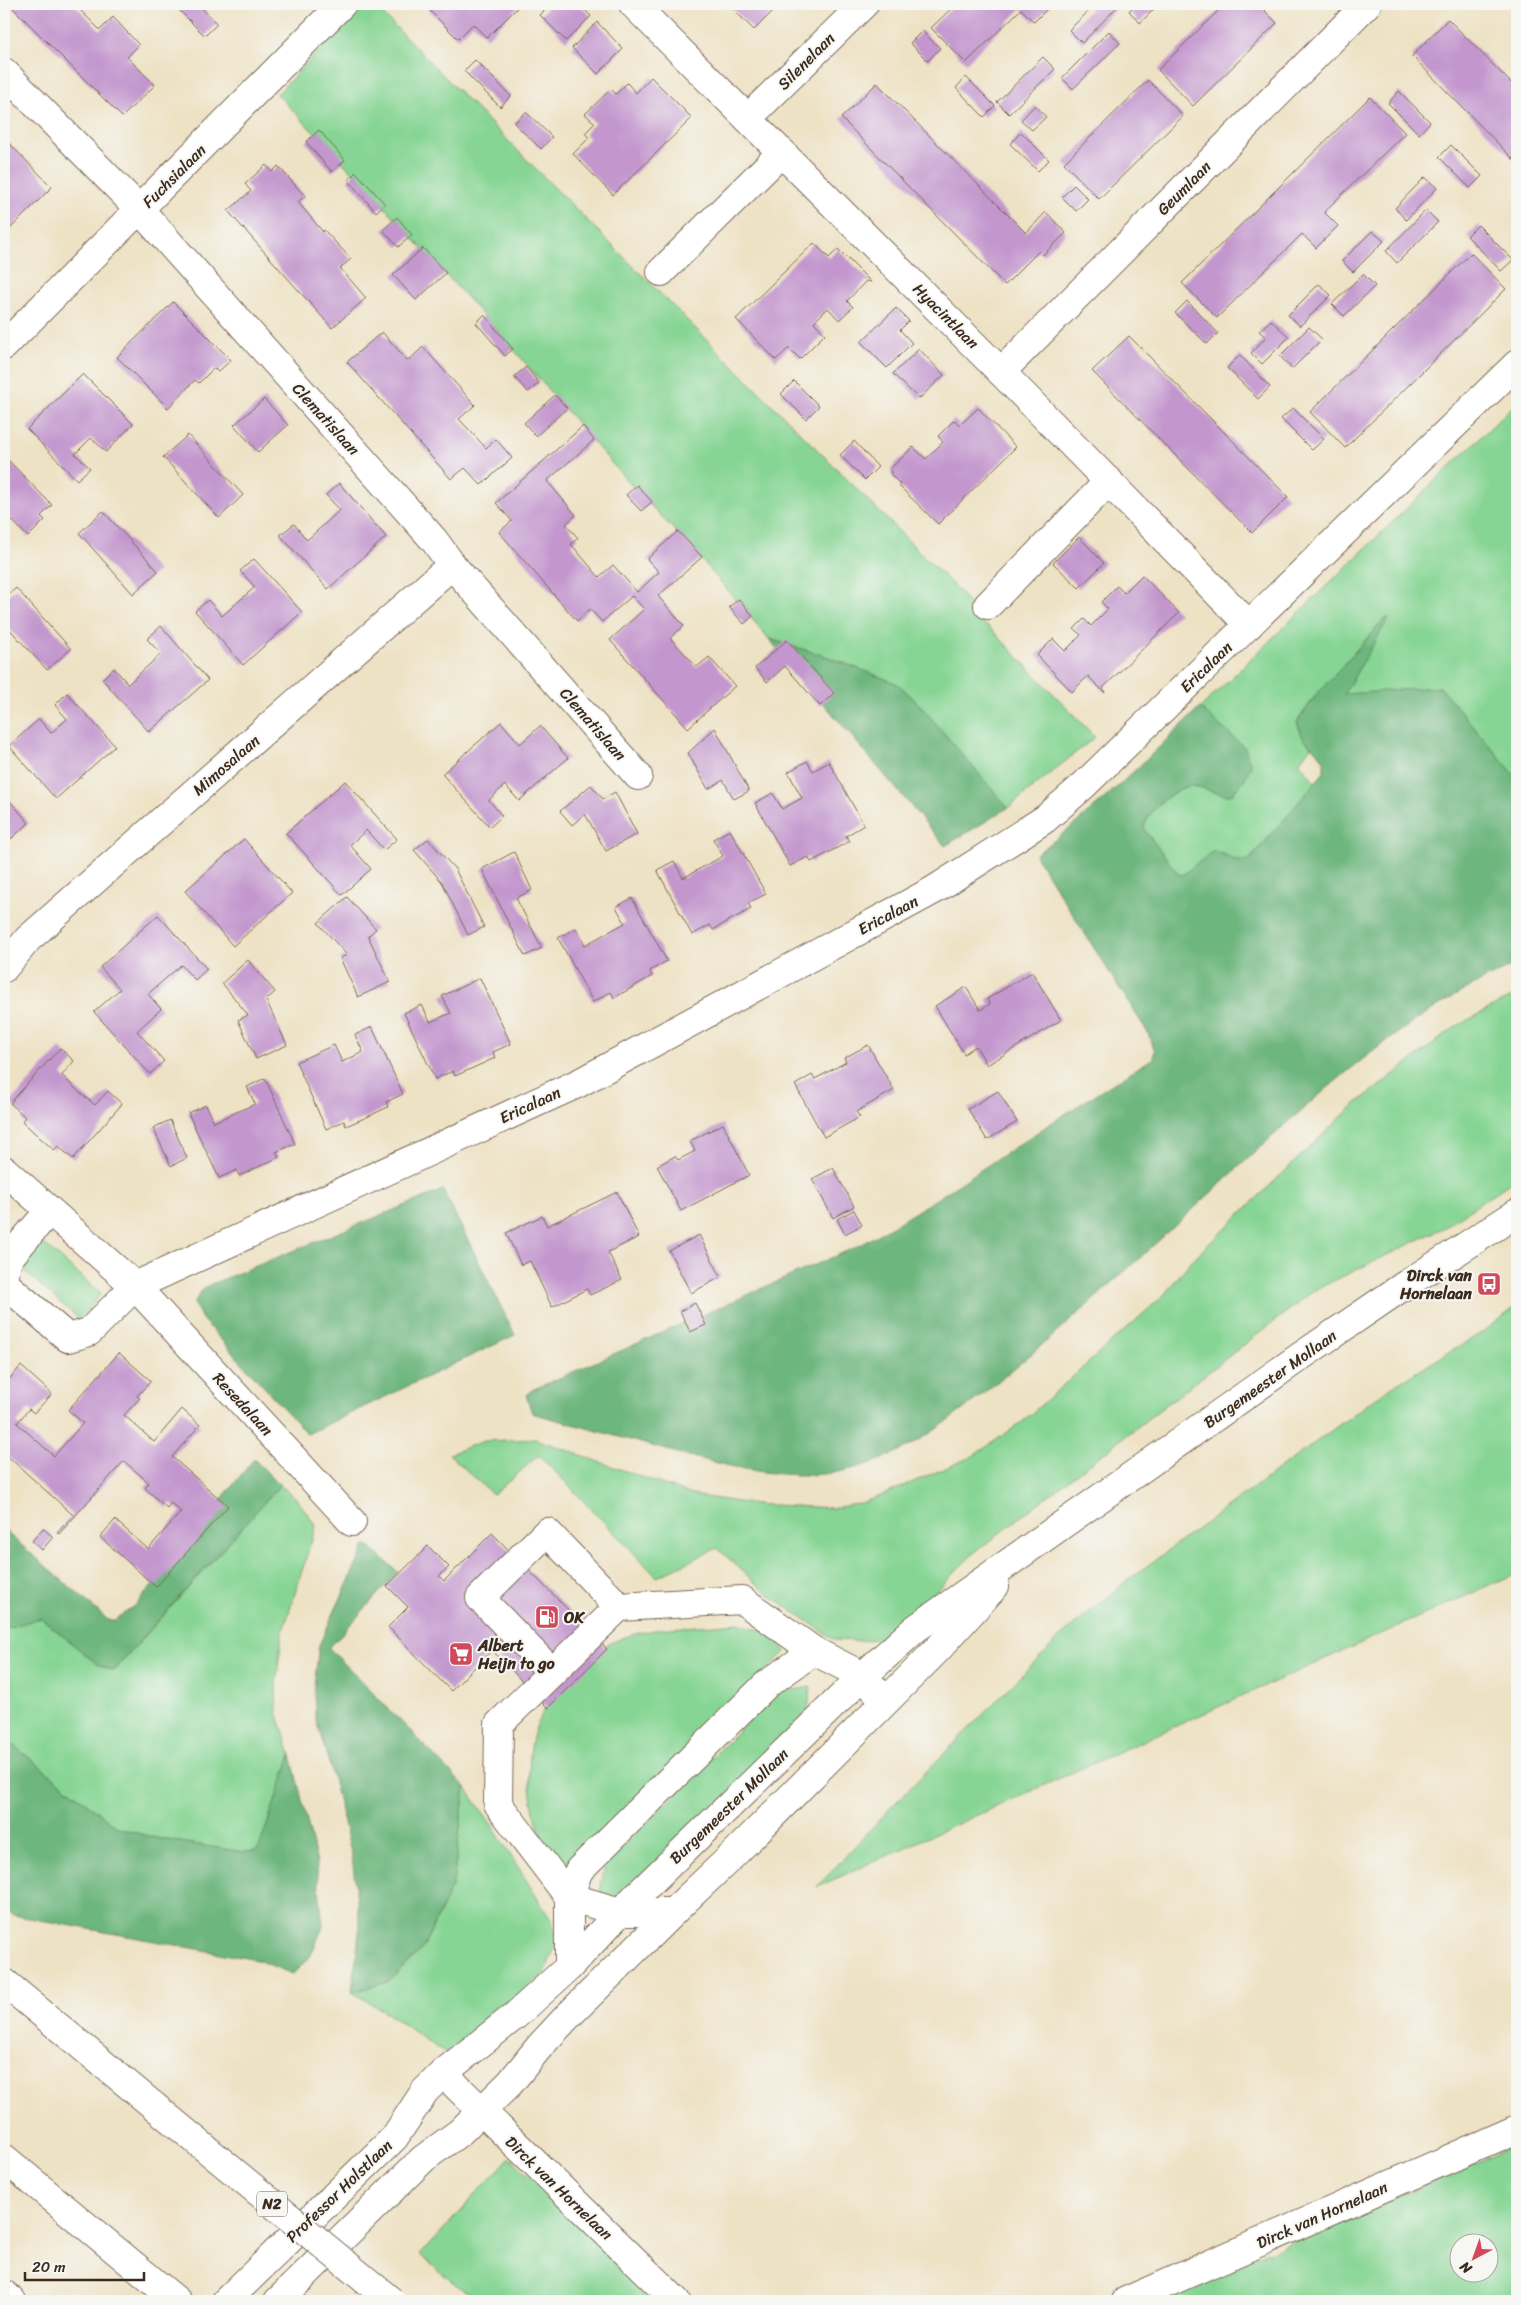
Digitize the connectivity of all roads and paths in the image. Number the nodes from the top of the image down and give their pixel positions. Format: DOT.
graph roads {
  1 [pos="342,4"];
  2 [pos="633,4"];
  3 [pos="864,4"];
  4 [pos="1368,4"];
  5 [pos="4,72"];
  6 [pos="748,118"];
  7 [pos="782,152"];
  8 [pos="140,210"];
  9 [pos="661,272"];
  10 [pos="4,346"];
  11 [pos="1517,364"];
  12 [pos="1001,372"];
  13 [pos="1109,481"];
  14 [pos="452,565"];
  15 [pos="988,605"];
  16 [pos="1249,625"];
  17 [pos="638,776"];
  18 [pos="4,968"];
  19 [pos="4,1170"];
  20 [pos="49,1211"];
  21 [pos="1517,1213"];
  22 [pos="4,1278"];
  23 [pos="4,1283"];
  24 [pos="135,1286"];
  25 [pos="352,1522"];
  26 [pos="1026,1552"];
  27 [pos="620,1607"];
  28 [pos="814,1651"];
  29 [pos="552,1672"];
  30 [pos="863,1676"];
  31 [pos="885,1701"];
  32 [pos="568,1898"];
  33 [pos="620,1912"];
  34 [pos="673,1912"];
  35 [pos="569,1967"];
  36 [pos="4,1982"];
  37 [pos="443,2073"];
  38 [pos="482,2111"];
  39 [pos="1517,2129"];
  40 [pos="4,2158"];
  41 [pos="4,2294"];
  42 [pos="12,2301"];
  43 [pos="177,2301"];
  44 [pos="226,2301"];
  45 [pos="278,2301"];
  46 [pos="391,2301"];
  47 [pos="676,2301"];
  48 [pos="1126,2301"];
  1 -- 8 [label="main road, Fuchsialaan"];
  2 -- 6 [label="main road, Hyacintlaan"];
  3 -- 6 [label="main road, Silenelaan"];
  4 -- 12 [label="main road, Geumlaan"];
  5 -- 8 [label="main road, Clematislaan"];
  6 -- 7 [label="main road, Hyacintlaan"];
  7 -- 9 [label="main road"];
  7 -- 12 [label="main road, Hyacintlaan"];
  8 -- 10 [label="main road, Fuchsialaan"];
  8 -- 14 [label="main road, Clematislaan"];
  11 -- 16 [label="main road, Ericalaan"];
  12 -- 13 [label="main road, Hyacintlaan"];
  13 -- 15 [label="main road"];
  13 -- 16 [label="main road, Hyacintlaan"];
  14 -- 17 [label="main road, Clematislaan"];
  14 -- 18 [label="main road, Mimosalaan"];
  16 -- 24 [label="main road, Ericalaan"];
  19 -- 20 [label="main road, Resedalaan"];
  20 -- 22 [label="main road"];
  20 -- 24 [label="main road, Resedalaan"];
  21 -- 26 [label="main road, Burgemeester Mollaan"];
  23 -- 24 [label="main road"];
  24 -- 25 [label="main road, Resedalaan"];
  26 -- 30 [label="main road, Burgemeester Mollaan"];
  26 -- 31 [label="main road, Burgemeester Mollaan"];
  27 -- 28 [label="main road"];
  27 -- 29 [label="main road"];
  27 -- 29 [label="main road"];
  28 -- 30 [label="main road"];
  28 -- 32 [label="main road"];
  29 -- 32 [label="main road"];
  30 -- 31 [label="main road"];
  30 -- 33 [label="main road, Burgemeester Mollaan"];
  31 -- 34 [label="main road, Burgemeester Mollaan"];
  32 -- 33 [label="main road"];
  32 -- 35 [label="main road"];
  33 -- 34 [label="main road"];
  33 -- 35 [label="main road, Burgemeester Mollaan"];
  34 -- 38 [label="main road, Burgemeester Mollaan"];
  35 -- 37 [label="main road, Burgemeester Mollaan"];
  36 -- 46 [label="main road, N2, bridge"];
  37 -- 38 [label="main road, Dirck van Hornelaan"];
  37 -- 44 [label="main road, Professor Holstlaan"];
  38 -- 45 [label="main road"];
  38 -- 47 [label="main road, Dirck van Hornelaan"];
  39 -- 48 [label="main road, Dirck van Hornelaan"];
  40 -- 43 [label="main road"];
  41 -- 42 [label="main road"];
}
